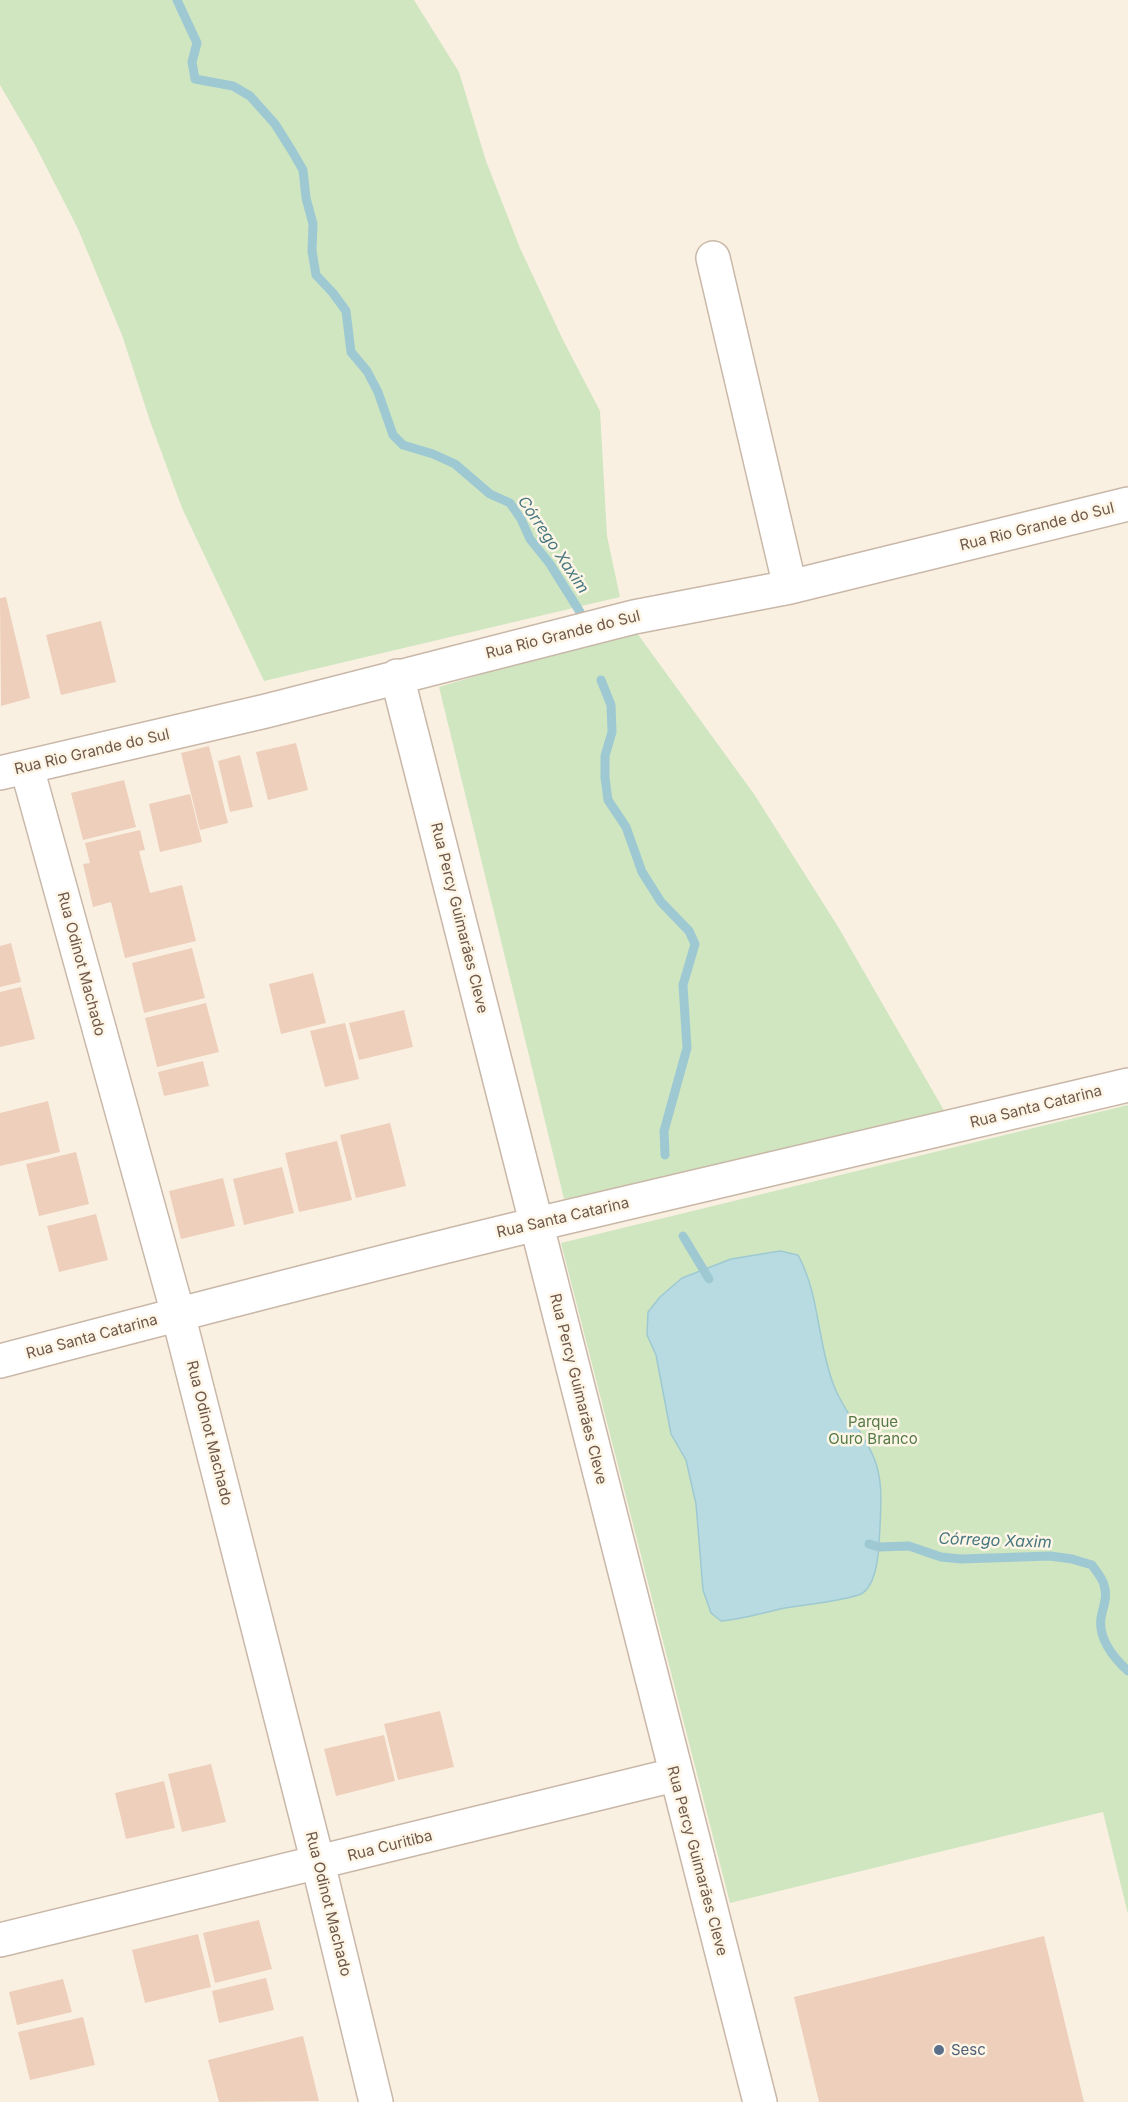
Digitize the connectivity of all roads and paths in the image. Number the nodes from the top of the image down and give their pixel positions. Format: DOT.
graph roads {
  1 [pos="713,258"];
  2 [pos="1128,504"];
  3 [pos="790,587"];
  4 [pos="398,676"];
  5 [pos="13,770"];
  6 [pos="1128,1085"];
  7 [pos="537,1224"];
  8 [pos="178,1314"];
  9 [pos="0,1361"];
  10 [pos="674,1775"];
  11 [pos="318,1863"];
  12 [pos="0,1940"];
  13 [pos="376,2102"];
  14 [pos="760,2102"];
  1 -- 3 [label="street"];
  2 -- 3 [label="street, Rua Rio Grande do Sul"];
  3 -- 4 [label="street, Rua Rio Grande do Sul"];
  4 -- 5 [label="street, Rua Rio Grande do Sul"];
  4 -- 7 [label="street, Rua Percy Guimarães Cleve"];
  5 -- 8 [label="street, Rua Odinot Machado"];
  6 -- 7 [label="street, Rua Santa Catarina"];
  7 -- 8 [label="street, Rua Santa Catarina"];
  7 -- 10 [label="street, Rua Percy Guimarães Cleve"];
  8 -- 9 [label="street, Rua Santa Catarina"];
  8 -- 11 [label="street, Rua Odinot Machado"];
  10 -- 11 [label="street, Rua Curitiba"];
  10 -- 14 [label="street, Rua Percy Guimarães Cleve"];
  11 -- 12 [label="street, Rua Curitiba"];
  11 -- 13 [label="street, Rua Odinot Machado"];
}
